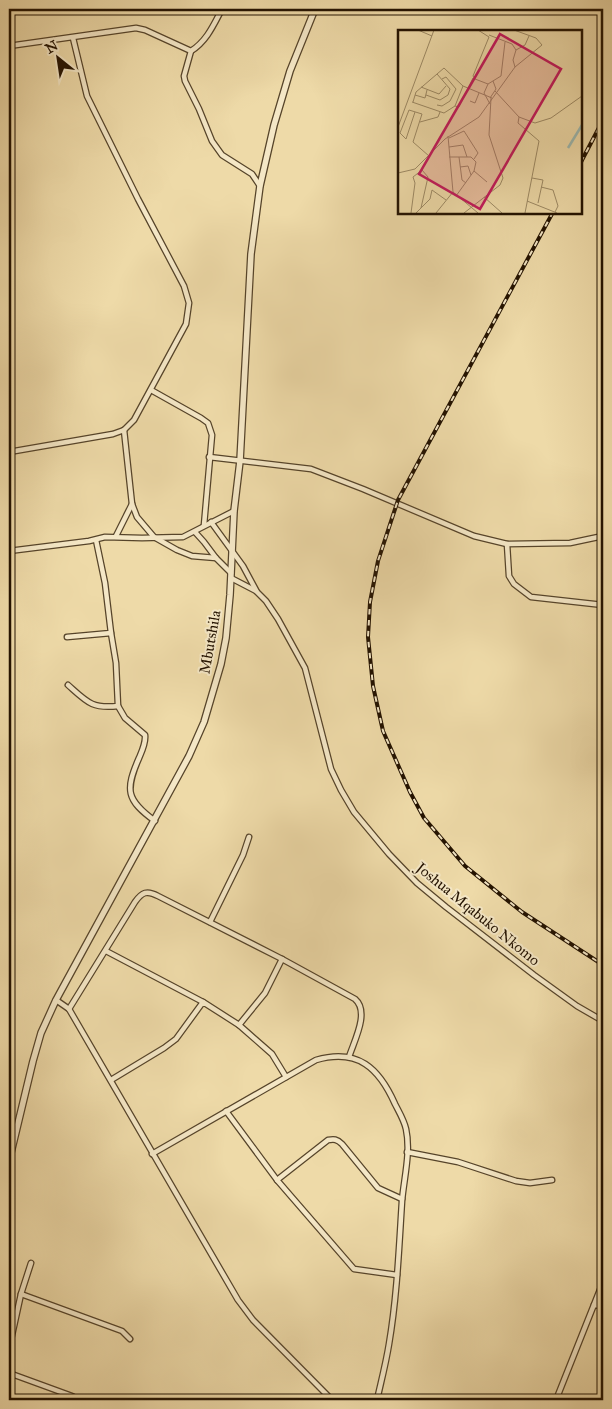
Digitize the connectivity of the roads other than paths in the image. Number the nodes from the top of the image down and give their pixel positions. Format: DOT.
graph roads {
  1 [pos="222,9"];
  2 [pos="315,9"];
  3 [pos="73,38"];
  4 [pos="9,46"];
  5 [pos="192,51"];
  6 [pos="260,186"];
  7 [pos="151,390"];
  8 [pos="124,430"];
  9 [pos="9,452"];
  10 [pos="209,457"];
  11 [pos="240,461"];
  12 [pos="132,504"];
  13 [pos="234,511"];
  14 [pos="211,522"];
  15 [pos="204,525"];
  16 [pos="194,532"];
  17 [pos="116,536"];
  18 [pos="603,536"];
  19 [pos="154,537"];
  20 [pos="96,540"];
  21 [pos="507,544"];
  22 [pos="9,551"];
  23 [pos="232,551"];
  24 [pos="216,558"];
  25 [pos="231,575"];
  26 [pos="257,592"];
  27 [pos="603,605"];
  28 [pos="111,633"];
  29 [pos="67,637"];
  30 [pos="68,686"];
  31 [pos="118,706"];
  32 [pos="155,821"];
  33 [pos="249,837"];
  34 [pos="210,922"];
  35 [pos="106,951"];
  36 [pos="282,959"];
  37 [pos="56,1000"];
  38 [pos="203,1002"];
  39 [pos="69,1009"];
  40 [pos="603,1021"];
  41 [pos="239,1025"];
  42 [pos="349,1057"];
  43 [pos="286,1078"];
  44 [pos="111,1080"];
  45 [pos="226,1110"];
  46 [pos="407,1152"];
  47 [pos="152,1154"];
  48 [pos="9,1161"];
  49 [pos="277,1180"];
  50 [pos="552,1180"];
  51 [pos="402,1199"];
  52 [pos="30,1263"];
  53 [pos="397,1275"];
  54 [pos="603,1282"];
  55 [pos="21,1294"];
  56 [pos="594,1305"];
  57 [pos="603,1306"];
  58 [pos="130,1339"];
  59 [pos="9,1349"];
  60 [pos="9,1373"];
  61 [pos="78,1400"];
  62 [pos="332,1400"];
  63 [pos="377,1400"];
  64 [pos="556,1400"];
  1 -- 5 [label="street"];
  2 -- 6 [label="street, Mbutshila"];
  3 -- 4 [label="street"];
  3 -- 5 [label="street"];
  3 -- 7 [label="street"];
  5 -- 6 [label="street"];
  6 -- 11 [label="street, Mbutshila"];
  7 -- 8 [label="street"];
  7 -- 10 [label="street"];
  8 -- 9 [label="street"];
  8 -- 12 [label="street"];
  10 -- 11 [label="street"];
  10 -- 15 [label="street"];
  11 -- 13 [label="street, Mbutshila"];
  11 -- 21 [label="street"];
  12 -- 17 [label="street"];
  12 -- 19 [label="street"];
  13 -- 14 [label="street"];
  13 -- 23 [label="street, Mbutshila"];
  14 -- 15 [label="street"];
  14 -- 23 [label="street"];
  15 -- 16 [label="street"];
  16 -- 19 [label="street"];
  16 -- 24 [label="street"];
  17 -- 19 [label="street"];
  17 -- 20 [label="street"];
  18 -- 21 [label="street"];
  19 -- 24 [label="street"];
  20 -- 22 [label="street"];
  20 -- 28 [label="street"];
  21 -- 27 [label="street"];
  23 -- 25 [label="street, Mbutshila"];
  23 -- 26 [label="street"];
  24 -- 25 [label="street"];
  25 -- 26 [label="street"];
  25 -- 32 [label="street, Mbutshila"];
  26 -- 40 [label="street, Joshua Mqabuko Nkomo"];
  28 -- 29 [label="street"];
  28 -- 31 [label="street"];
  30 -- 31 [label="street"];
  31 -- 32 [label="street"];
  32 -- 37 [label="street, Mbutshila"];
  33 -- 34 [label="street"];
  34 -- 35 [label="street"];
  34 -- 36 [label="street"];
  35 -- 38 [label="street"];
  35 -- 39 [label="street"];
  36 -- 41 [label="street"];
  36 -- 42 [label="street"];
  37 -- 39 [label="street"];
  37 -- 48 [label="street, Mbutshila"];
  38 -- 41 [label="street"];
  38 -- 44 [label="street"];
  39 -- 44 [label="street"];
  41 -- 43 [label="street"];
  42 -- 43 [label="street"];
  42 -- 46 [label="street"];
  43 -- 45 [label="street"];
  44 -- 47 [label="street"];
  45 -- 47 [label="street"];
  45 -- 49 [label="street"];
  46 -- 50 [label="street"];
  46 -- 51 [label="street"];
  47 -- 62 [label="street"];
  49 -- 51 [label="street"];
  49 -- 53 [label="street"];
  51 -- 53 [label="street"];
  52 -- 55 [label="street"];
  53 -- 63 [label="street"];
  54 -- 56 [label="street"];
  55 -- 58 [label="street"];
  55 -- 59 [label="street"];
  56 -- 57 [label="street"];
  56 -- 64 [label="street"];
  60 -- 61 [label="street"];
}
